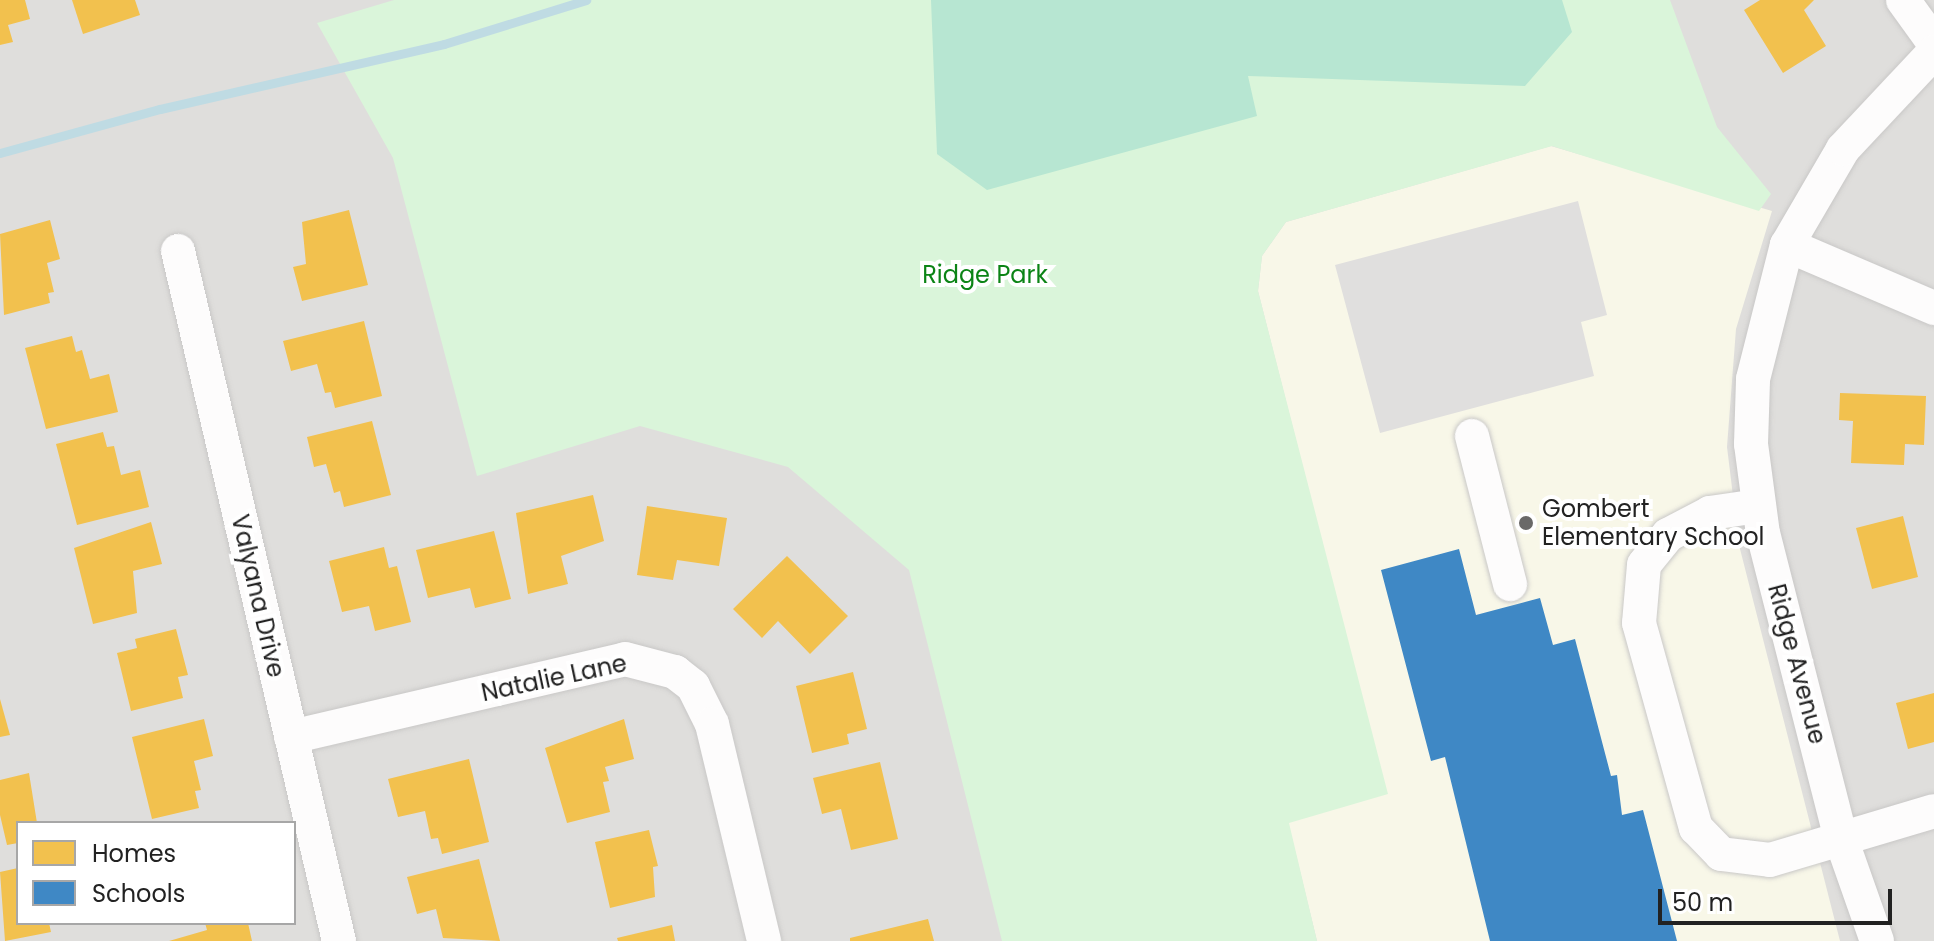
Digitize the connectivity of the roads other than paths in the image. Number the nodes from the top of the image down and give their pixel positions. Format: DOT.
graph roads {
  1 [pos="1903,0"];
  2 [pos="1934,43"];
  3 [pos="1934,52"];
  4 [pos="1787,245"];
  5 [pos="178,251"];
  6 [pos="1934,308"];
  7 [pos="1472,436"];
  8 [pos="1758,506"];
  9 [pos="1510,584"];
  10 [pos="291,737"];
  11 [pos="1934,811"];
  12 [pos="1841,839"];
  13 [pos="339,941"];
  14 [pos="764,941"];
  15 [pos="1877,941"];
  1 -- 2 [label="street"];
  3 -- 4 [label="street, Ridge Avenue"];
  4 -- 6 [label="street"];
  4 -- 8 [label="street, Ridge Avenue"];
  5 -- 10 [label="street, Valyana Drive"];
  7 -- 9 [label="street"];
  8 -- 12 [label="street, Ridge Avenue"];
  8 -- 12 [label="street"];
  10 -- 13 [label="street, Valyana Drive"];
  10 -- 14 [label="street, Natalie Lane"];
  11 -- 12 [label="street"];
  12 -- 15 [label="street, Ridge Avenue"];
}
